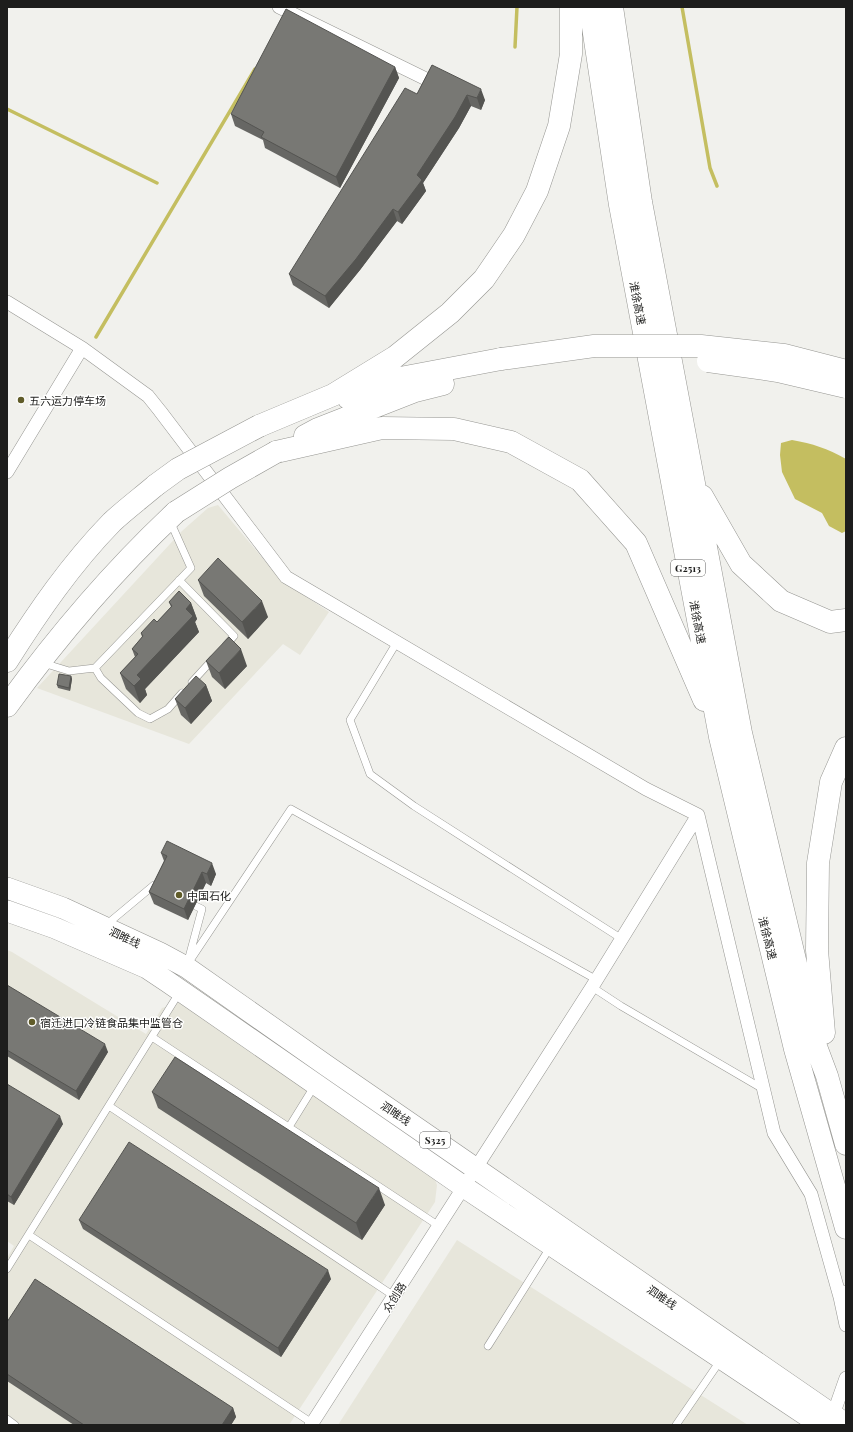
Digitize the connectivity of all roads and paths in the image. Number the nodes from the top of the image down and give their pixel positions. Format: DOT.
graph roads {
  1 [pos="279,7"];
  2 [pos="571,7"];
  3 [pos="590,7"];
  4 [pos="612,7"];
  5 [pos="426,79"];
  6 [pos="7,302"];
  7 [pos="82,348"];
  8 [pos="505,364"];
  9 [pos="846,371"];
  10 [pos="846,387"];
  11 [pos="259,426"];
  12 [pos="276,452"];
  13 [pos="7,472"];
  14 [pos="694,481"];
  15 [pos="173,515"];
  16 [pos="179,580"];
  17 [pos="846,620"];
  18 [pos="397,642"];
  19 [pos="7,661"];
  20 [pos="40,662"];
  21 [pos="95,668"];
  22 [pos="7,706"];
  23 [pos="720,737"];
  24 [pos="846,748"];
  25 [pos="698,815"];
  26 [pos="13,889"];
  27 [pos="168,892"];
  28 [pos="181,898"];
  29 [pos="7,911"];
  30 [pos="104,927"];
  31 [pos="622,939"];
  32 [pos="186,966"];
  33 [pos="594,983"];
  34 [pos="181,990"];
  35 [pos="152,1037"];
  36 [pos="321,1075"];
  37 [pos="827,1076"];
  38 [pos="764,1089"];
  39 [pos="109,1106"];
  40 [pos="289,1127"];
  41 [pos="846,1144"];
  42 [pos="476,1168"];
  43 [pos="464,1188"];
  44 [pos="439,1226"];
  45 [pos="846,1228"];
  46 [pos="28,1235"];
  47 [pos="552,1246"];
  48 [pos="7,1270"];
  49 [pos="843,1294"];
  50 [pos="394,1296"];
  51 [pos="846,1325"];
  52 [pos="488,1346"];
  53 [pos="721,1359"];
  54 [pos="846,1378"];
  55 [pos="7,1419"];
  56 [pos="831,1422"];
  57 [pos="312,1424"];
  58 [pos="16,1425"];
  59 [pos="676,1425"];
  1 -- 5 [label="street"];
  2 -- 11 [label="highway"];
  3 -- 23 [label="highway, 淮徐高速 / G2513"];
  4 -- 14 [label="highway, 淮徐高速 / G2513"];
  6 -- 7 [label="street"];
  7 -- 13 [label="street"];
  7 -- 18 [label="street"];
  8 -- 9 [label="highway, bridge"];
  8 -- 10 [label="highway, bridge"];
  8 -- 11 [label="highway"];
  8 -- 12 [label="highway"];
  11 -- 19 [label="highway, bridge"];
  12 -- 15 [label="highway, bridge"];
  12 -- 23 [label="highway"];
  14 -- 17 [label="highway"];
  14 -- 37 [label="highway, 淮徐高速 / G2513"];
  15 -- 16 [label="lane"];
  15 -- 20 [label="highway"];
  16 -- 21 [label="lane"];
  16 -- 21 [label="lane"];
  18 -- 25 [label="street"];
  18 -- 31 [label="lane"];
  20 -- 21 [label="lane"];
  20 -- 22 [label="highway"];
  23 -- 45 [label="highway, 淮徐高速 / G2513"];
  24 -- 37 [label="highway"];
  25 -- 31 [label="street, 众创路"];
  25 -- 38 [label="street"];
  26 -- 30 [label="main road, 泗睢线 / S325"];
  27 -- 30 [label="lane"];
  28 -- 32 [label="lane"];
  29 -- 34 [label="main road, 泗睢线 / S325"];
  30 -- 32 [label="main road, 泗睢线 / S325"];
  31 -- 33 [label="street, 众创路"];
  32 -- 33 [label="lane"];
  32 -- 36 [label="main road, 泗睢线 / S325"];
  33 -- 38 [label="lane"];
  33 -- 42 [label="street, 众创路"];
  34 -- 35 [label="lane"];
  34 -- 36 [label="main road, 泗睢线 / S325"];
  35 -- 39 [label="lane"];
  35 -- 40 [label="lane"];
  36 -- 40 [label="lane"];
  36 -- 42 [label="main road, 泗睢线 / S325"];
  36 -- 43 [label="main road, 泗睢线 / S325"];
  37 -- 41 [label="highway, 淮徐高速 / G2513"];
  38 -- 49 [label="street"];
  39 -- 46 [label="lane"];
  39 -- 50 [label="lane"];
  40 -- 44 [label="lane"];
  42 -- 43 [label="street, 众创路"];
  42 -- 56 [label="main road, 泗睢线 / S325"];
  43 -- 44 [label="street, 众创路"];
  43 -- 47 [label="main road, 泗睢线 / S325"];
  44 -- 50 [label="street, 众创路"];
  46 -- 48 [label="lane"];
  46 -- 57 [label="lane"];
  47 -- 52 [label="lane"];
  47 -- 53 [label="main road, 泗睢线 / S325"];
  49 -- 51 [label="street"];
  50 -- 57 [label="street, 众创路"];
  53 -- 56 [label="main road, 泗睢线 / S325"];
  53 -- 59 [label="lane"];
  54 -- 56 [label="street"];
  55 -- 58 [label="lane"];
}
